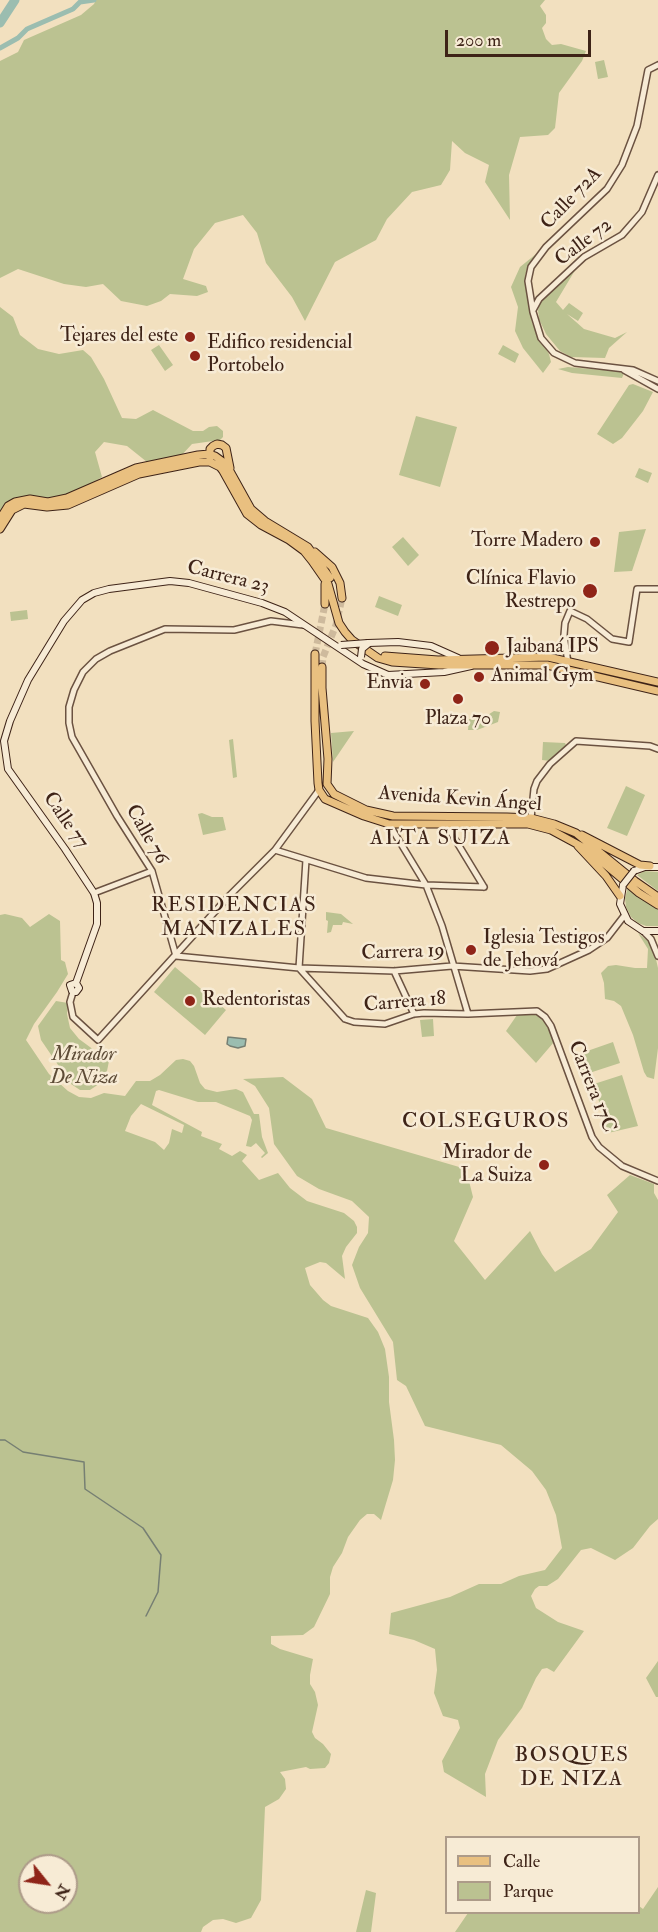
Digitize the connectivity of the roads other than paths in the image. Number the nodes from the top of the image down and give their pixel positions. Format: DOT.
graph roads {
  1 [pos="658,64"];
  2 [pos="658,175"];
  3 [pos="531,299"];
  4 [pos="539,299"];
  5 [pos="533,312"];
  6 [pos="623,369"];
  7 [pos="658,381"];
  8 [pos="658,389"];
  9 [pos="210,458"];
  10 [pos="232,473"];
  11 [pos="0,519"];
  12 [pos="0,528"];
  13 [pos="308,548"];
  14 [pos="324,578"];
  15 [pos="658,590"];
  16 [pos="342,598"];
  17 [pos="325,604"];
  18 [pos="303,625"];
  19 [pos="370,643"];
  20 [pos="333,644"];
  21 [pos="315,654"];
  22 [pos="458,658"];
  23 [pos="362,661"];
  24 [pos="566,661"];
  25 [pos="475,665"];
  26 [pos="322,667"];
  27 [pos="658,682"];
  28 [pos="658,691"];
  29 [pos="316,743"];
  30 [pos="327,743"];
  31 [pos="658,749"];
  32 [pos="318,759"];
  33 [pos="328,759"];
  34 [pos="8,769"];
  35 [pos="319,790"];
  36 [pos="531,818"];
  37 [pos="389,824"];
  38 [pos="447,825"];
  39 [pos="576,833"];
  40 [pos="574,842"];
  41 [pos="275,850"];
  42 [pos="306,860"];
  43 [pos="654,867"];
  44 [pos="152,871"];
  45 [pos="426,885"];
  46 [pos="94,893"];
  47 [pos="620,896"];
  48 [pos="658,897"];
  49 [pos="658,905"];
  50 [pos="626,919"];
  51 [pos="643,931"];
  52 [pos="658,931"];
  53 [pos="176,956"];
  54 [pos="658,956"];
  55 [pos="453,966"];
  56 [pos="299,968"];
  57 [pos="394,971"];
  58 [pos="73,992"];
  59 [pos="537,1011"];
  60 [pos="414,1014"];
  61 [pos="468,1014"];
  62 [pos="658,1181"];
  1 -- 3 [label="street, Calle 72A"];
  2 -- 4 [label="street, Calle 72"];
  3 -- 4 [label="street"];
  3 -- 5 [label="street, Calle 72A"];
  4 -- 5 [label="street, Calle 72"];
  5 -- 6 [label="street, Calle 72A"];
  6 -- 7 [label="street"];
  6 -- 8 [label="street"];
  9 -- 10 [label="main road"];
  9 -- 10 [label="main road"];
  9 -- 11 [label="main road"];
  9 -- 12 [label="main road"];
  9 -- 14 [label="main road"];
  10 -- 13 [label="main road"];
  13 -- 16 [label="main road"];
  13 -- 22 [label="main road"];
  14 -- 17 [label="main road"];
  14 -- 25 [label="main road"];
  15 -- 24 [label="street"];
  18 -- 20 [label="main road, Carrera 23"];
  18 -- 34 [label="main road, Carrera 23"];
  18 -- 44 [label="street, Calle 76"];
  19 -- 20 [label="main road, Carrera 23, bridge"];
  19 -- 22 [label="main road, Carrera 23"];
  19 -- 23 [label="main road, bridge"];
  20 -- 23 [label="main road, Carrera 23"];
  21 -- 29 [label="main road"];
  22 -- 24 [label="main road"];
  23 -- 25 [label="main road, Carrera 23"];
  24 -- 25 [label="main road"];
  24 -- 27 [label="main road"];
  24 -- 28 [label="main road"];
  26 -- 30 [label="main road, Avenida Kevin Ángel"];
  29 -- 30 [label="main road"];
  29 -- 32 [label="main road"];
  30 -- 33 [label="main road, Avenida Kevin Ángel"];
  31 -- 36 [label="street"];
  32 -- 33 [label="main road"];
  32 -- 35 [label="main road"];
  33 -- 36 [label="main road, Avenida Kevin Ángel"];
  34 -- 46 [label="main road, Calle 77"];
  35 -- 37 [label="main road, Avenida Kevin Ángel"];
  35 -- 41 [label="street"];
  36 -- 39 [label="main road, Avenida Kevin Ángel"];
  37 -- 38 [label="main road, Avenida Kevin Ángel"];
  37 -- 45 [label="street"];
  38 -- 40 [label="main road, Avenida Kevin Ángel"];
  38 -- 45 [label="street"];
  39 -- 43 [label="main road"];
  39 -- 48 [label="main road, Avenida Kevin Ángel"];
  40 -- 47 [label="main road"];
  40 -- 49 [label="main road, Avenida Kevin Ángel"];
  41 -- 42 [label="street"];
  41 -- 53 [label="street"];
  42 -- 45 [label="street"];
  42 -- 56 [label="street"];
  43 -- 47 [label="main road, bridge"];
  44 -- 46 [label="street"];
  44 -- 53 [label="street, Calle 76"];
  45 -- 55 [label="street"];
  46 -- 58 [label="main road"];
  47 -- 50 [label="main road"];
  50 -- 51 [label="main road"];
  50 -- 55 [label="street, Carrera 19"];
  51 -- 52 [label="main road"];
  51 -- 54 [label="street"];
  53 -- 56 [label="street, Carrera 19"];
  53 -- 58 [label="street"];
  55 -- 57 [label="street, Carrera 19"];
  55 -- 61 [label="street"];
  56 -- 57 [label="street, Carrera 19"];
  56 -- 60 [label="street, Carrera 18"];
  57 -- 60 [label="street"];
  59 -- 61 [label="street, Carrera 18"];
  59 -- 62 [label="street, Carrera 17C"];
  60 -- 61 [label="street, Carrera 18"];
}
